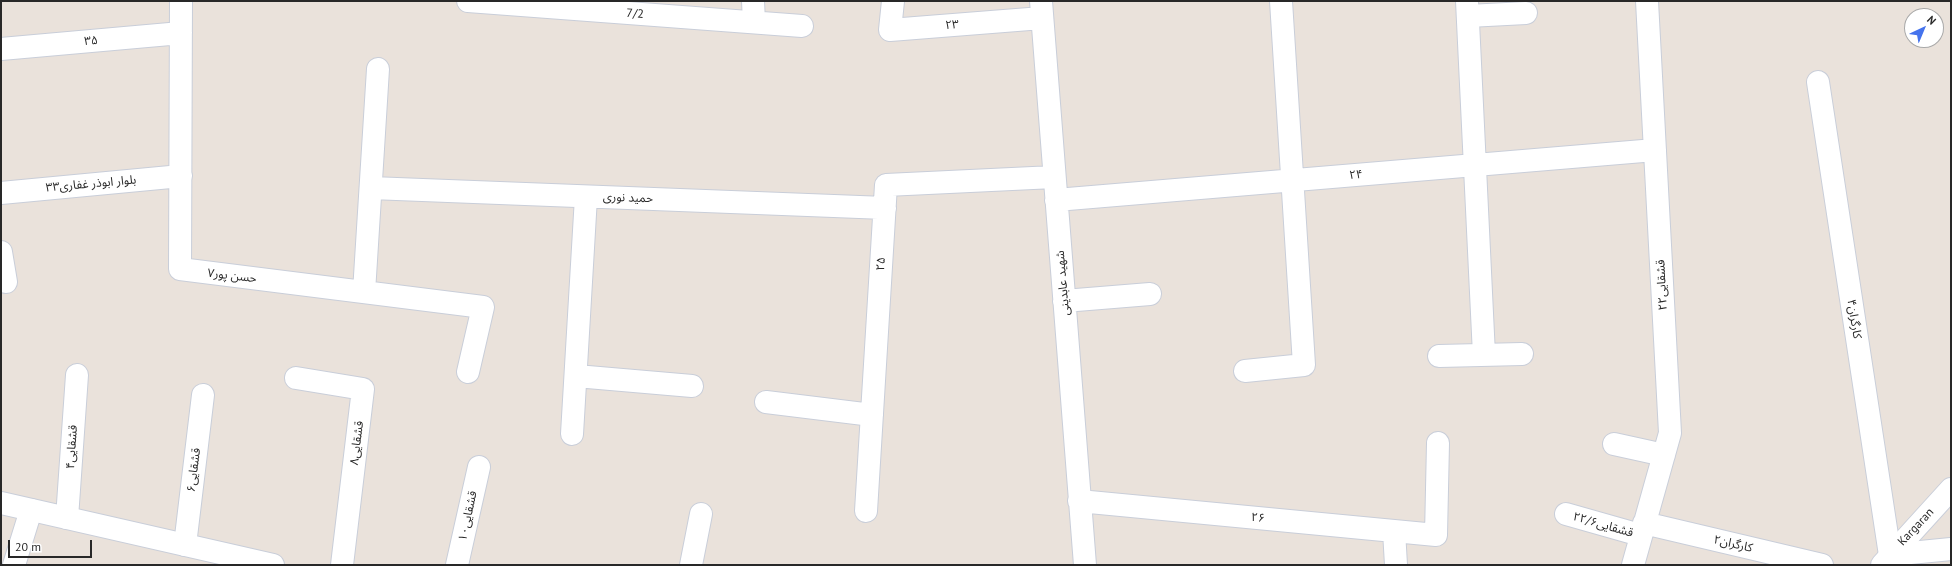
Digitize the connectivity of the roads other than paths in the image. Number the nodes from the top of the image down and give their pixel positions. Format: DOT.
graph roads {
  1 [pos="181,1"];
  2 [pos="468,1"];
  3 [pos="753,1"];
  4 [pos="893,1"];
  5 [pos="1281,1"];
  6 [pos="1647,1"];
  7 [pos="592,6"];
  8 [pos="1467,8"];
  9 [pos="1042,10"];
  10 [pos="1526,13"];
  11 [pos="754,22"];
  12 [pos="802,26"];
  13 [pos="181,32"];
  14 [pos="1,49"];
  15 [pos="378,69"];
  16 [pos="1818,82"];
  17 [pos="1655,150"];
  18 [pos="1474,165"];
  19 [pos="181,176"];
  20 [pos="1054,177"];
  21 [pos="1292,180"];
  22 [pos="371,188"];
  23 [pos="1,193"];
  24 [pos="586,197"];
  25 [pos="1056,200"];
  26 [pos="885,208"];
  27 [pos="1,252"];
  28 [pos="6,282"];
  29 [pos="364,292"];
  30 [pos="1150,294"];
  31 [pos="1064,301"];
  32 [pos="1522,354"];
  33 [pos="1484,355"];
  34 [pos="1439,356"];
  35 [pos="1245,371"];
  36 [pos="468,372"];
  37 [pos="77,375"];
  38 [pos="576,376"];
  39 [pos="296,378"];
  40 [pos="692,386"];
  41 [pos="203,395"];
  42 [pos="766,402"];
  43 [pos="872,415"];
  44 [pos="572,434"];
  45 [pos="1438,443"];
  46 [pos="1614,444"];
  47 [pos="1664,455"];
  48 [pos="478,467"];
  49 [pos="1951,489"];
  50 [pos="1079,501"];
  51 [pos="1,503"];
  52 [pos="31,510"];
  53 [pos="866,511"];
  54 [pos="701,514"];
  55 [pos="1566,514"];
  56 [pos="67,518"];
  57 [pos="1642,529"];
  58 [pos="1394,531"];
  59 [pos="185,545"];
  60 [pos="1951,549"];
  61 [pos="1886,560"];
  62 [pos="249,562"];
  63 [pos="14,565"];
  64 [pos="273,565"];
  65 [pos="342,565"];
  66 [pos="457,565"];
  67 [pos="691,565"];
  68 [pos="1085,565"];
  69 [pos="1396,565"];
  70 [pos="1633,565"];
  71 [pos="1822,565"];
  1 -- 13 [label="street, حسن پور۷"];
  2 -- 7 [label="street, 7/2"];
  3 -- 11 [label="street"];
  4 -- 9 [label="street, ۲۳"];
  5 -- 21 [label="street"];
  6 -- 17 [label="street, ۲۲قشقایی"];
  7 -- 11 [label="street, 7/2"];
  8 -- 10 [label="street"];
  8 -- 18 [label="street"];
  9 -- 20 [label="street, شهید عابدینی"];
  11 -- 12 [label="street, 7/2"];
  13 -- 14 [label="street, ۳۵"];
  13 -- 19 [label="street, حسن پور۷"];
  15 -- 22 [label="street"];
  16 -- 61 [label="street, کارگران۴"];
  17 -- 18 [label="street, ۲۴"];
  17 -- 47 [label="street, ۲۲قشقایی"];
  18 -- 21 [label="street, ۲۴"];
  18 -- 33 [label="street"];
  19 -- 23 [label="street, بلوار ابوذر غفاری۳۳"];
  19 -- 29 [label="street, حسن پور۷"];
  20 -- 25 [label="street, شهید عابدینی"];
  20 -- 26 [label="street, ۲۵"];
  21 -- 25 [label="street, ۲۴"];
  21 -- 35 [label="street"];
  22 -- 24 [label="street, حمید نوری"];
  22 -- 29 [label="street"];
  24 -- 26 [label="street, حمید نوری"];
  24 -- 38 [label="street"];
  25 -- 31 [label="street, شهید عابدینی"];
  26 -- 43 [label="street, ۲۵"];
  27 -- 28 [label="street"];
  29 -- 36 [label="street, حسن پور۷"];
  30 -- 31 [label="street"];
  31 -- 50 [label="street, شهید عابدینی"];
  32 -- 33 [label="street"];
  33 -- 34 [label="street"];
  37 -- 56 [label="street, ۴قشقایی"];
  38 -- 40 [label="street"];
  38 -- 44 [label="street"];
  39 -- 65 [label="street, ۸قشقایی"];
  41 -- 59 [label="street, ۶قشقایی"];
  42 -- 43 [label="street"];
  43 -- 53 [label="street, ۲۵"];
  45 -- 58 [label="street, ۲۶"];
  46 -- 47 [label="street"];
  47 -- 57 [label="street, ۲۲قشقایی"];
  48 -- 66 [label="street, ۱۰قشقایی"];
  49 -- 61 [label="street, Kargaran"];
  50 -- 58 [label="street, ۲۶"];
  50 -- 68 [label="street, شهید عابدینی"];
  51 -- 52 [label="street"];
  52 -- 56 [label="street"];
  52 -- 63 [label="street"];
  54 -- 67 [label="street"];
  55 -- 57 [label="street, ۲۲/۶قشقایی"];
  56 -- 59 [label="street"];
  57 -- 70 [label="street, ۲۲قشقایی"];
  57 -- 71 [label="street, کارگران۲"];
  58 -- 69 [label="street"];
  59 -- 62 [label="street"];
  60 -- 61 [label="street"];
  62 -- 64 [label="street"];
}
